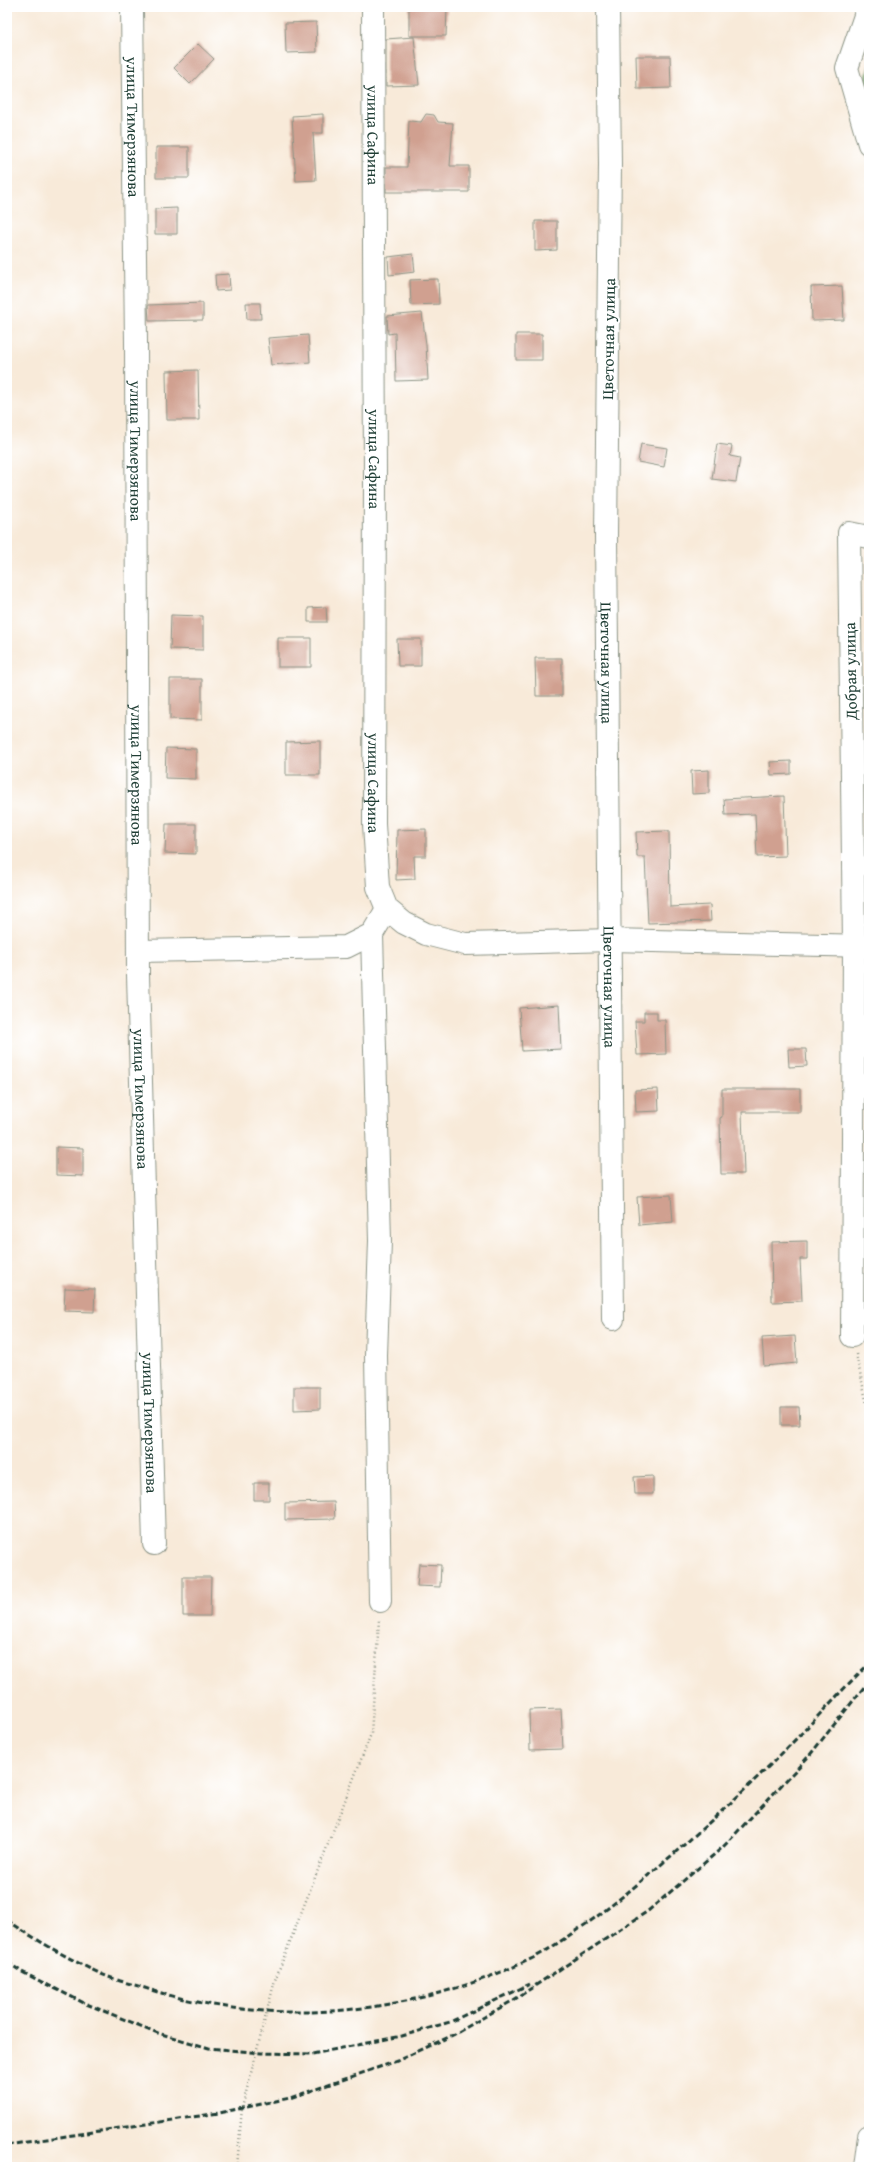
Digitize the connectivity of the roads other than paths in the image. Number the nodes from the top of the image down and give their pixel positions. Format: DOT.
graph roads {
  1 [pos="132,7"];
  2 [pos="373,7"];
  3 [pos="608,7"];
  4 [pos="868,7"];
  5 [pos="869,144"];
  6 [pos="859,535"];
  7 [pos="386,908"];
  8 [pos="372,934"];
  9 [pos="611,940"];
  10 [pos="861,945"];
  11 [pos="138,951"];
  12 [pos="613,1319"];
  13 [pos="852,1336"];
  14 [pos="154,1544"];
  15 [pos="380,1602"];
  16 [pos="869,2136"];
  17 [pos="864,2167"];
  1 -- 11 [label="street, улица Тимерзянова"];
  2 -- 7 [label="street, улица Сафина"];
  3 -- 9 [label="street, Цветочная улица"];
  4 -- 5 [label="street"];
  6 -- 10 [label="street, Добрая улица"];
  7 -- 8 [label="street"];
  7 -- 9 [label="street"];
  8 -- 11 [label="street"];
  8 -- 15 [label="street"];
  9 -- 10 [label="street"];
  9 -- 12 [label="street, Цветочная улица"];
  10 -- 13 [label="street, Добрая улица"];
  11 -- 14 [label="street, улица Тимерзянова"];
  16 -- 17 [label="street"];
}
